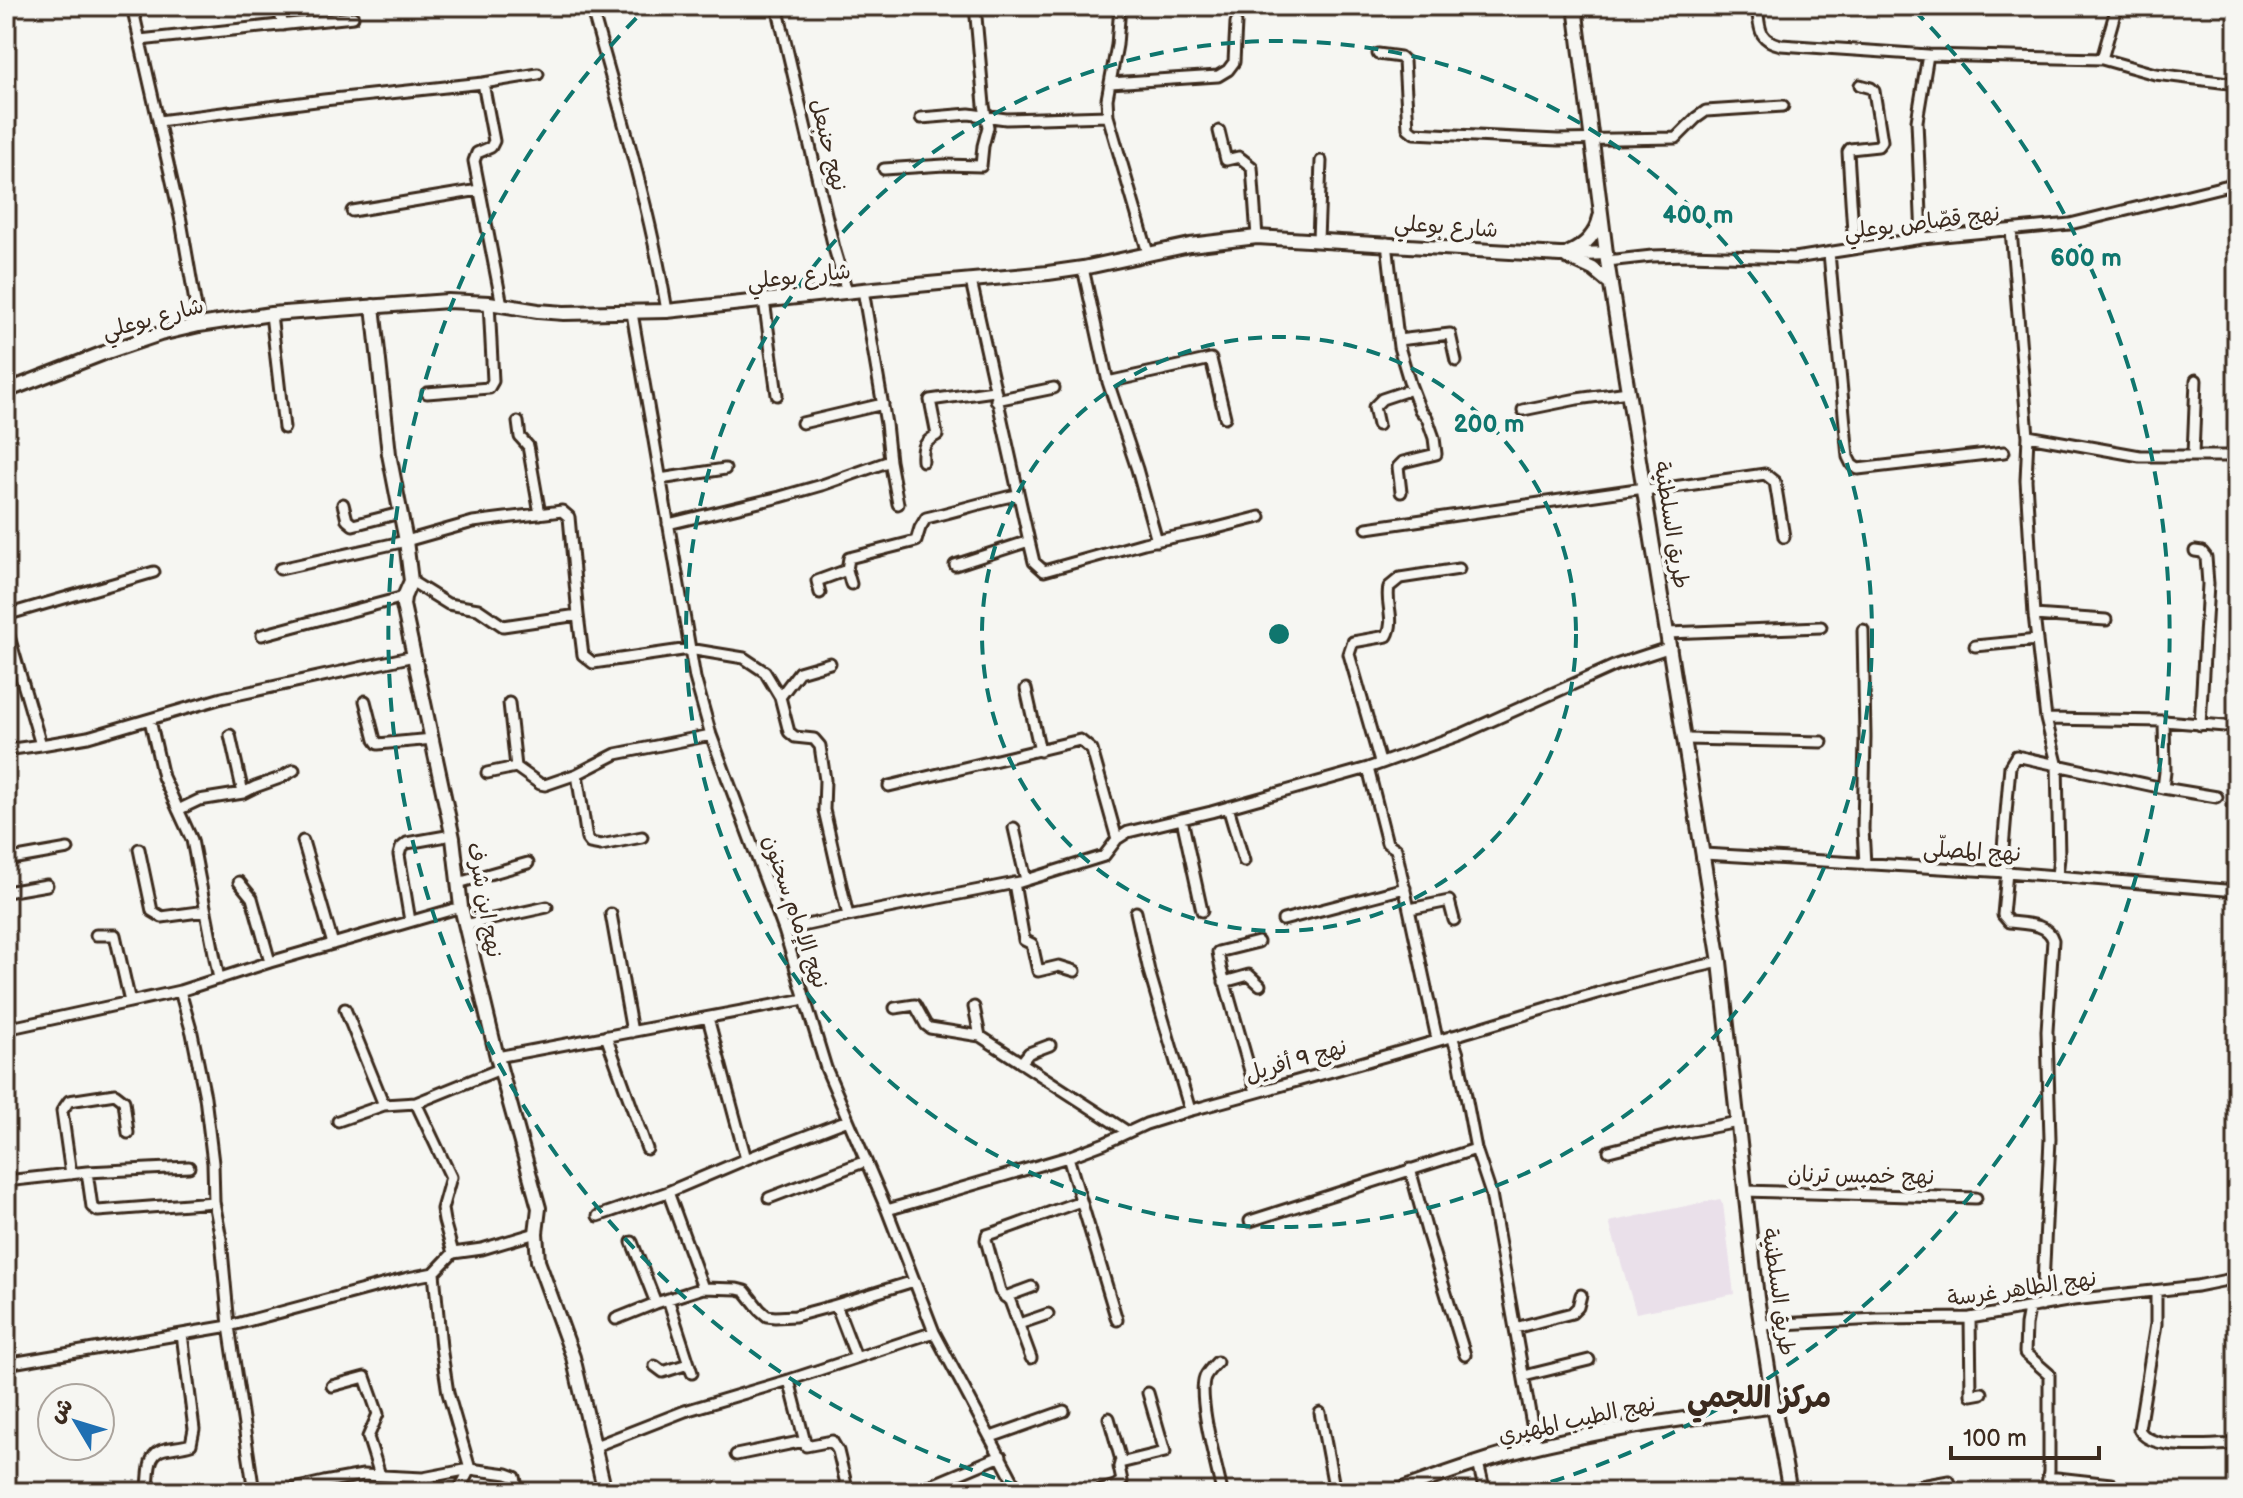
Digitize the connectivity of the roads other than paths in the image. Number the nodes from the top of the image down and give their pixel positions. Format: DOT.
graph roads {
  1 [pos="132,6"];
  2 [pos="278,6"];
  3 [pos="591,6"];
  4 [pos="777,6"];
  5 [pos="975,6"];
  6 [pos="1120,6"];
  7 [pos="1575,6"];
  8 [pos="1757,6"];
  9 [pos="2117,6"];
  10 [pos="353,17"];
  11 [pos="1236,23"];
  12 [pos="283,25"];
  13 [pos="140,40"];
  14 [pos="1378,54"];
  15 [pos="1928,55"];
  16 [pos="2102,59"];
  17 [pos="538,74"];
  18 [pos="483,83"];
  19 [pos="1110,83"];
  20 [pos="2237,84"];
  21 [pos="1860,85"];
  22 [pos="1783,106"];
  23 [pos="1108,116"];
  24 [pos="921,118"];
  25 [pos="987,118"];
  26 [pos="159,121"];
  27 [pos="1219,131"];
  28 [pos="1593,140"];
  29 [pos="1321,161"];
  30 [pos="884,169"];
  31 [pos="2237,183"];
  32 [pos="479,190"];
  33 [pos="1601,210"];
  34 [pos="352,211"];
  35 [pos="2011,230"];
  36 [pos="1257,237"];
  37 [pos="1922,238"];
  38 [pos="1318,240"];
  39 [pos="1387,243"];
  40 [pos="1854,248"];
  41 [pos="1148,253"];
  42 [pos="1829,253"];
  43 [pos="1560,255"];
  44 [pos="1607,257"];
  45 [pos="1083,268"];
  46 [pos="971,281"];
  47 [pos="1611,284"];
  48 [pos="863,290"];
  49 [pos="847,292"];
  50 [pos="764,300"];
  51 [pos="496,304"];
  52 [pos="373,306"];
  53 [pos="667,311"];
  54 [pos="632,313"];
  55 [pos="271,314"];
  56 [pos="199,325"];
  57 [pos="1398,340"];
  58 [pos="1456,361"];
  59 [pos="2196,380"];
  60 [pos="1108,382"];
  61 [pos="1054,388"];
  62 [pos="1412,389"];
  63 [pos="6,391"];
  64 [pos="1628,392"];
  65 [pos="427,393"];
  66 [pos="777,395"];
  67 [pos="995,396"];
  68 [pos="883,404"];
  69 [pos="1523,410"];
  70 [pos="1225,417"];
  71 [pos="518,422"];
  72 [pos="802,423"];
  73 [pos="1378,425"];
  74 [pos="284,428"];
  75 [pos="2028,436"];
  76 [pos="2004,452"];
  77 [pos="2193,455"];
  78 [pos="2237,456"];
  79 [pos="890,461"];
  80 [pos="923,461"];
  81 [pos="725,469"];
  82 [pos="660,479"];
  83 [pos="1645,489"];
  84 [pos="1401,492"];
  85 [pos="1017,495"];
  86 [pos="343,504"];
  87 [pos="898,504"];
  88 [pos="400,513"];
  89 [pos="540,514"];
  90 [pos="1260,517"];
  91 [pos="668,524"];
  92 [pos="1367,528"];
  93 [pos="1784,537"];
  94 [pos="406,541"];
  95 [pos="1029,541"];
  96 [pos="1157,541"];
  97 [pos="2195,551"];
  98 [pos="955,565"];
  99 [pos="280,569"];
  100 [pos="1459,569"];
  101 [pos="847,570"];
  102 [pos="154,572"];
  103 [pos="411,581"];
  104 [pos="851,584"];
  105 [pos="820,593"];
  106 [pos="404,597"];
  107 [pos="6,615"];
  108 [pos="578,615"];
  109 [pos="2034,615"];
  110 [pos="2106,620"];
  111 [pos="6,626"];
  112 [pos="1821,627"];
  113 [pos="1863,630"];
  114 [pos="1668,633"];
  115 [pos="262,635"];
  116 [pos="2037,640"];
  117 [pos="1975,646"];
  118 [pos="1671,647"];
  119 [pos="689,649"];
  120 [pos="414,656"];
  121 [pos="830,663"];
  122 [pos="1026,689"];
  123 [pos="780,697"];
  124 [pos="365,701"];
  125 [pos="509,703"];
  126 [pos="2046,719"];
  127 [pos="150,720"];
  128 [pos="2164,721"];
  129 [pos="2200,725"];
  130 [pos="2237,727"];
  131 [pos="230,735"];
  132 [pos="711,735"];
  133 [pos="433,739"];
  134 [pos="1685,739"];
  135 [pos="1822,742"];
  136 [pos="41,745"];
  137 [pos="6,750"];
  138 [pos="1040,751"];
  139 [pos="1380,762"];
  140 [pos="2057,763"];
  141 [pos="516,767"];
  142 [pos="1368,768"];
  143 [pos="294,770"];
  144 [pos="487,773"];
  145 [pos="577,774"];
  146 [pos="889,786"];
  147 [pos="2163,788"];
  148 [pos="243,793"];
  149 [pos="2217,797"];
  150 [pos="1228,807"];
  151 [pos="178,810"];
  152 [pos="1182,819"];
  153 [pos="1014,828"];
  154 [pos="452,835"];
  155 [pos="642,837"];
  156 [pos="1117,839"];
  157 [pos="303,841"];
  158 [pos="68,849"];
  159 [pos="139,849"];
  160 [pos="1704,854"];
  161 [pos="6,860"];
  162 [pos="1244,861"];
  163 [pos="528,863"];
  164 [pos="1865,864"];
  165 [pos="2004,872"];
  166 [pos="2057,875"];
  167 [pos="1026,880"];
  168 [pos="239,882"];
  169 [pos="458,883"];
  170 [pos="1014,883"];
  171 [pos="47,885"];
  172 [pos="1405,888"];
  173 [pos="2237,891"];
  174 [pos="6,892"];
  175 [pos="461,907"];
  176 [pos="547,907"];
  177 [pos="1410,909"];
  178 [pos="206,911"];
  179 [pos="1202,911"];
  180 [pos="1136,912"];
  181 [pos="611,914"];
  182 [pos="848,916"];
  183 [pos="1283,920"];
  184 [pos="1454,920"];
  185 [pos="410,921"];
  186 [pos="465,925"];
  187 [pos="784,930"];
  188 [pos="96,935"];
  189 [pos="1258,942"];
  190 [pos="333,944"];
  191 [pos="270,962"];
  192 [pos="1720,962"];
  193 [pos="1075,971"];
  194 [pos="219,979"];
  195 [pos="1224,982"];
  196 [pos="1260,985"];
  197 [pos="180,991"];
  198 [pos="805,999"];
  199 [pos="130,1002"];
  200 [pos="974,1007"];
  201 [pos="895,1008"];
  202 [pos="345,1009"];
  203 [pos="708,1018"];
  204 [pos="6,1029"];
  205 [pos="632,1032"];
  206 [pos="606,1036"];
  207 [pos="980,1036"];
  208 [pos="1452,1036"];
  209 [pos="1437,1039"];
  210 [pos="1050,1045"];
  211 [pos="498,1063"];
  212 [pos="1021,1063"];
  213 [pos="1256,1092"];
  214 [pos="416,1103"];
  215 [pos="384,1105"];
  216 [pos="1190,1110"];
  217 [pos="848,1120"];
  218 [pos="338,1121"];
  219 [pos="1738,1122"];
  220 [pos="1128,1132"];
  221 [pos="128,1133"];
  222 [pos="647,1149"];
  223 [pos="1476,1149"];
  224 [pos="1609,1151"];
  225 [pos="1068,1157"];
  226 [pos="746,1159"];
  227 [pos="866,1161"];
  228 [pos="189,1167"];
  229 [pos="1410,1169"];
  230 [pos="87,1172"];
  231 [pos="71,1174"];
  232 [pos="6,1181"];
  233 [pos="1744,1191"];
  234 [pos="668,1192"];
  235 [pos="769,1198"];
  236 [pos="1976,1198"];
  237 [pos="1081,1201"];
  238 [pos="214,1202"];
  239 [pos="887,1210"];
  240 [pos="598,1216"];
  241 [pos="1250,1221"];
  242 [pos="536,1233"];
  243 [pos="632,1242"];
  244 [pos="453,1253"];
  245 [pos="434,1273"];
  246 [pos="2237,1278"];
  247 [pos="914,1281"];
  248 [pos="1032,1287"];
  249 [pos="703,1288"];
  250 [pos="2156,1292"];
  251 [pos="1581,1295"];
  252 [pos="1005,1297"];
  253 [pos="668,1299"];
  254 [pos="656,1303"];
  255 [pos="836,1305"];
  256 [pos="2042,1306"];
  257 [pos="2029,1309"];
  258 [pos="1048,1314"];
  259 [pos="1970,1318"];
  260 [pos="616,1319"];
  261 [pos="1117,1320"];
  262 [pos="1019,1324"];
  263 [pos="1762,1325"];
  264 [pos="229,1326"];
  265 [pos="1515,1328"];
  266 [pos="934,1332"];
  267 [pos="182,1334"];
  268 [pos="1465,1355"];
  269 [pos="856,1357"];
  270 [pos="1031,1358"];
  271 [pos="1589,1360"];
  272 [pos="1217,1362"];
  273 [pos="6,1364"];
  274 [pos="655,1366"];
  275 [pos="1524,1376"];
  276 [pos="789,1380"];
  277 [pos="332,1386"];
  278 [pos="1148,1393"];
  279 [pos="1982,1393"];
  280 [pos="1774,1406"];
  281 [pos="1064,1411"];
  282 [pos="1320,1413"];
  283 [pos="1109,1418"];
  284 [pos="991,1437"];
  285 [pos="804,1441"];
  286 [pos="2237,1444"];
  287 [pos="593,1447"];
  288 [pos="1536,1447"];
  289 [pos="736,1455"];
  290 [pos="1001,1456"];
  291 [pos="1120,1463"];
  292 [pos="1478,1463"];
  293 [pos="470,1469"];
  294 [pos="380,1475"];
  295 [pos="2048,1477"];
  296 [pos="2111,1484"];
  297 [pos="147,1492"];
  298 [pos="254,1492"];
  299 [pos="280,1492"];
  300 [pos="458,1492"];
  301 [pos="518,1492"];
  302 [pos="605,1492"];
  303 [pos="848,1492"];
  304 [pos="873,1492"];
  305 [pos="1019,1492"];
  306 [pos="1096,1492"];
  307 [pos="1222,1492"];
  308 [pos="1335,1492"];
  309 [pos="1394,1492"];
  310 [pos="1485,1492"];
  311 [pos="1790,1492"];
  312 [pos="1888,1492"];
  313 [pos="1954,1492"];
  314 [pos="2046,1492"];
  1 -- 13 [label="street"];
  2 -- 12 [label="street"];
  3 -- 53 [label="street"];
  4 -- 49 [label="street, نهج حنبعل"];
  5 -- 25 [label="street"];
  6 -- 19 [label="street"];
  7 -- 28 [label="street, طريق السلطنية"];
  8 -- 15 [label="street"];
  9 -- 16 [label="street"];
  10 -- 12 [label="street"];
  11 -- 19 [label="street"];
  12 -- 13 [label="street"];
  13 -- 26 [label="street"];
  14 -- 28 [label="street"];
  15 -- 16 [label="street"];
  15 -- 37 [label="street"];
  16 -- 20 [label="street"];
  17 -- 18 [label="street"];
  18 -- 26 [label="street"];
  18 -- 32 [label="street"];
  19 -- 23 [label="street"];
  21 -- 40 [label="street"];
  22 -- 28 [label="street"];
  23 -- 25 [label="street"];
  23 -- 41 [label="street"];
  24 -- 25 [label="street"];
  25 -- 30 [label="street"];
  26 -- 56 [label="street"];
  27 -- 36 [label="street"];
  28 -- 33 [label="street, طريق السلطنية"];
  29 -- 38 [label="street"];
  31 -- 35 [label="street, نهج قصّاص بوعلي"];
  32 -- 34 [label="street"];
  32 -- 51 [label="street"];
  33 -- 43 [label="street"];
  33 -- 44 [label="street, طريق السلطنية"];
  35 -- 37 [label="street, نهج قصّاص بوعلي"];
  35 -- 75 [label="street"];
  36 -- 38 [label="street, شارع بوعلي"];
  36 -- 41 [label="street, شارع بوعلي"];
  37 -- 40 [label="street, نهج قصّاص بوعلي"];
  38 -- 39 [label="street, شارع بوعلي"];
  39 -- 43 [label="street, شارع بوعلي"];
  39 -- 57 [label="street"];
  40 -- 42 [label="street, نهج قصّاص بوعلي"];
  41 -- 45 [label="street, شارع بوعلي"];
  42 -- 44 [label="street, نهج قصّاص بوعلي"];
  42 -- 76 [label="street"];
  43 -- 44 [label="street, شارع بوعلي"];
  43 -- 47 [label="street"];
  44 -- 47 [label="street, طريق السلطنية"];
  45 -- 46 [label="street, شارع بوعلي"];
  45 -- 60 [label="street"];
  46 -- 48 [label="street, شارع بوعلي"];
  46 -- 67 [label="street"];
  47 -- 64 [label="street, طريق السلطنية"];
  48 -- 49 [label="street, شارع بوعلي"];
  48 -- 68 [label="street"];
  49 -- 50 [label="street, شارع بوعلي"];
  50 -- 53 [label="street, شارع بوعلي"];
  50 -- 66 [label="street"];
  51 -- 52 [label="street, شارع بوعلي"];
  51 -- 54 [label="street, شارع بوعلي"];
  51 -- 65 [label="street"];
  52 -- 55 [label="street, شارع بوعلي"];
  52 -- 88 [label="street"];
  53 -- 54 [label="street, شارع بوعلي"];
  54 -- 82 [label="street, نهج الإمام سحنون"];
  55 -- 56 [label="street, شارع بوعلي"];
  55 -- 74 [label="street"];
  56 -- 63 [label="street, شارع بوعلي"];
  57 -- 58 [label="street"];
  57 -- 62 [label="street"];
  59 -- 77 [label="street"];
  60 -- 70 [label="street"];
  60 -- 96 [label="street"];
  61 -- 67 [label="street"];
  62 -- 73 [label="street"];
  62 -- 84 [label="street"];
  64 -- 69 [label="street"];
  64 -- 83 [label="street, طريق السلطنية"];
  67 -- 80 [label="street"];
  67 -- 85 [label="street"];
  68 -- 72 [label="street"];
  68 -- 79 [label="street"];
  71 -- 89 [label="street"];
  75 -- 77 [label="street"];
  75 -- 109 [label="street"];
  77 -- 78 [label="street"];
  79 -- 87 [label="street"];
  79 -- 91 [label="street"];
  81 -- 82 [label="street"];
  82 -- 91 [label="street, نهج الإمام سحنون"];
  83 -- 92 [label="street"];
  83 -- 93 [label="street"];
  83 -- 114 [label="street, طريق السلطنية"];
  85 -- 95 [label="street"];
  85 -- 101 [label="street"];
  86 -- 88 [label="street"];
  88 -- 94 [label="street"];
  89 -- 94 [label="street"];
  89 -- 108 [label="street"];
  90 -- 96 [label="street"];
  91 -- 119 [label="street, نهج الإمام سحنون"];
  94 -- 99 [label="street"];
  94 -- 103 [label="street"];
  95 -- 96 [label="street"];
  95 -- 98 [label="street"];
  97 -- 129 [label="street"];
  100 -- 139 [label="street"];
  101 -- 104 [label="street"];
  101 -- 105 [label="street"];
  102 -- 107 [label="street"];
  103 -- 106 [label="street"];
  103 -- 108 [label="street"];
  106 -- 115 [label="street"];
  106 -- 120 [label="street, نهج ابن شرف"];
  108 -- 119 [label="street"];
  109 -- 110 [label="street"];
  109 -- 116 [label="street"];
  111 -- 136 [label="street"];
  112 -- 114 [label="street"];
  113 -- 164 [label="street"];
  114 -- 118 [label="street, طريق السلطنية"];
  116 -- 117 [label="street"];
  116 -- 126 [label="street"];
  118 -- 134 [label="street, طريق السلطنية"];
  118 -- 139 [label="street"];
  119 -- 123 [label="street"];
  119 -- 132 [label="street, نهج الإمام سحنون"];
  120 -- 127 [label="street"];
  120 -- 133 [label="street, نهج ابن شرف"];
  121 -- 123 [label="street"];
  122 -- 138 [label="street"];
  123 -- 182 [label="street"];
  124 -- 133 [label="street"];
  125 -- 141 [label="street"];
  126 -- 128 [label="street"];
  126 -- 140 [label="street"];
  127 -- 136 [label="street"];
  127 -- 151 [label="street"];
  128 -- 129 [label="street"];
  128 -- 147 [label="street"];
  129 -- 130 [label="street"];
  131 -- 148 [label="street"];
  132 -- 145 [label="street"];
  132 -- 187 [label="street, نهج الإمام سحنون"];
  133 -- 154 [label="street, نهج ابن شرف"];
  134 -- 135 [label="street"];
  134 -- 160 [label="street, طريق السلطنية"];
  136 -- 137 [label="street"];
  138 -- 146 [label="street"];
  138 -- 156 [label="street"];
  139 -- 142 [label="street"];
  140 -- 147 [label="street"];
  140 -- 165 [label="street"];
  140 -- 166 [label="street"];
  141 -- 144 [label="street"];
  141 -- 145 [label="street"];
  142 -- 150 [label="street"];
  142 -- 172 [label="street"];
  143 -- 148 [label="street"];
  145 -- 155 [label="street"];
  147 -- 149 [label="street"];
  148 -- 151 [label="street"];
  150 -- 152 [label="street"];
  150 -- 162 [label="street"];
  151 -- 178 [label="street"];
  152 -- 156 [label="street"];
  152 -- 179 [label="street"];
  153 -- 167 [label="street"];
  154 -- 169 [label="street, نهج ابن شرف"];
  154 -- 185 [label="street"];
  156 -- 167 [label="street"];
  157 -- 190 [label="street"];
  158 -- 161 [label="street"];
  159 -- 178 [label="street"];
  160 -- 164 [label="street, نهج المصلّى"];
  160 -- 192 [label="street, طريق السلطنية"];
  163 -- 169 [label="street"];
  164 -- 165 [label="street, نهج المصلّى"];
  165 -- 166 [label="street, نهج المصلّى"];
  165 -- 256 [label="street"];
  166 -- 173 [label="street, نهج المصلّى"];
  167 -- 170 [label="street"];
  168 -- 191 [label="street"];
  169 -- 175 [label="street, نهج ابن شرف"];
  170 -- 182 [label="street"];
  170 -- 193 [label="street"];
  171 -- 174 [label="street"];
  172 -- 177 [label="street"];
  172 -- 183 [label="street"];
  175 -- 185 [label="street"];
  175 -- 186 [label="street, نهج ابن شرف"];
  176 -- 186 [label="street"];
  177 -- 184 [label="street"];
  177 -- 209 [label="street"];
  178 -- 194 [label="street"];
  180 -- 216 [label="street"];
  181 -- 205 [label="street"];
  182 -- 187 [label="street"];
  185 -- 190 [label="street"];
  186 -- 211 [label="street, نهج ابن شرف"];
  187 -- 198 [label="street, نهج الإمام سحنون"];
  188 -- 199 [label="street"];
  189 -- 195 [label="street"];
  190 -- 191 [label="street"];
  191 -- 194 [label="street"];
  192 -- 208 [label="street, نهج 9 أفريل"];
  192 -- 219 [label="street, طريق السلطنية"];
  194 -- 197 [label="street"];
  195 -- 196 [label="street"];
  195 -- 213 [label="street"];
  197 -- 199 [label="street"];
  197 -- 238 [label="street"];
  198 -- 203 [label="street"];
  198 -- 217 [label="street, نهج الإمام سحنون"];
  199 -- 204 [label="street"];
  200 -- 207 [label="street"];
  201 -- 207 [label="street"];
  202 -- 215 [label="street"];
  203 -- 205 [label="street"];
  203 -- 226 [label="street"];
  205 -- 206 [label="street"];
  206 -- 211 [label="street"];
  206 -- 222 [label="street"];
  207 -- 212 [label="street"];
  208 -- 209 [label="street, نهج 9 أفريل"];
  208 -- 223 [label="street"];
  209 -- 213 [label="street, نهج 9 أفريل"];
  210 -- 212 [label="street"];
  211 -- 214 [label="street"];
  211 -- 242 [label="street, نهج ابن شرف"];
  212 -- 220 [label="street"];
  213 -- 216 [label="street, نهج 9 أفريل"];
  214 -- 215 [label="street"];
  214 -- 244 [label="street"];
  215 -- 218 [label="street"];
  216 -- 220 [label="street, نهج 9 أفريل"];
  217 -- 226 [label="street"];
  217 -- 227 [label="street, نهج الإمام سحنون"];
  219 -- 224 [label="street"];
  219 -- 233 [label="street, طريق السلطنية"];
  220 -- 225 [label="street, نهج 9 أفريل"];
  221 -- 231 [label="street"];
  223 -- 229 [label="street"];
  223 -- 265 [label="street"];
  225 -- 237 [label="street"];
  225 -- 239 [label="street, نهج 9 أفريل"];
  226 -- 234 [label="street"];
  227 -- 235 [label="street"];
  227 -- 239 [label="street, نهج الإمام سحنون"];
  228 -- 230 [label="street"];
  229 -- 241 [label="street"];
  229 -- 268 [label="street"];
  230 -- 231 [label="street"];
  230 -- 238 [label="street"];
  231 -- 232 [label="street"];
  233 -- 236 [label="street, نهج خميس ترنان"];
  233 -- 263 [label="street, طريق السلطنية"];
  234 -- 240 [label="street"];
  234 -- 249 [label="street"];
  237 -- 252 [label="street"];
  237 -- 261 [label="street"];
  238 -- 264 [label="street"];
  239 -- 247 [label="street, نهج الإمام سحنون"];
  242 -- 244 [label="street"];
  242 -- 287 [label="street, نهج ابن شرف"];
  243 -- 254 [label="street"];
  244 -- 245 [label="street"];
  245 -- 264 [label="street"];
  245 -- 293 [label="street"];
  246 -- 250 [label="street, نهج الطاهر غرسة"];
  247 -- 255 [label="street"];
  247 -- 266 [label="street, نهج الإمام سحنون"];
  248 -- 252 [label="street"];
  249 -- 253 [label="street"];
  249 -- 255 [label="street"];
  250 -- 256 [label="street, نهج الطاهر غرسة"];
  250 -- 286 [label="street"];
  251 -- 265 [label="street"];
  252 -- 262 [label="street"];
  253 -- 254 [label="street"];
  253 -- 274 [label="street"];
  254 -- 260 [label="street"];
  255 -- 269 [label="street"];
  256 -- 257 [label="street, نهج الطاهر غرسة"];
  257 -- 259 [label="street, نهج الطاهر غرسة"];
  257 -- 295 [label="street"];
  258 -- 262 [label="street"];
  259 -- 263 [label="street, نهج الطاهر غرسة"];
  259 -- 279 [label="street"];
  262 -- 270 [label="street"];
  263 -- 280 [label="street, طريق السلطنية"];
  264 -- 267 [label="street"];
  264 -- 298 [label="street"];
  265 -- 275 [label="street"];
  266 -- 269 [label="street"];
  266 -- 284 [label="street, نهج الإمام سحنون"];
  267 -- 273 [label="street"];
  267 -- 297 [label="street"];
  269 -- 276 [label="street"];
  271 -- 275 [label="street"];
  272 -- 307 [label="street"];
  275 -- 288 [label="street"];
  276 -- 285 [label="street"];
  276 -- 287 [label="street"];
  277 -- 294 [label="street"];
  278 -- 291 [label="street"];
  280 -- 288 [label="street, نهج الطيب المهيري"];
  280 -- 311 [label="street, طريق السلطنية"];
  281 -- 284 [label="street"];
  282 -- 308 [label="street"];
  283 -- 291 [label="street"];
  284 -- 290 [label="street, نهج الإمام سحنون"];
  285 -- 289 [label="street"];
  285 -- 303 [label="street"];
  287 -- 302 [label="street, نهج ابن شرف"];
  288 -- 292 [label="street, نهج الطيب المهيري"];
  290 -- 304 [label="street"];
  290 -- 305 [label="street, نهج الإمام سحنون"];
  291 -- 306 [label="street"];
  292 -- 309 [label="street, نهج الطيب المهيري"];
  292 -- 310 [label="street"];
  293 -- 294 [label="street"];
  293 -- 300 [label="street"];
  293 -- 301 [label="street"];
  294 -- 299 [label="street"];
  295 -- 296 [label="street"];
  295 -- 314 [label="street"];
  312 -- 313 [label="street"];
}
